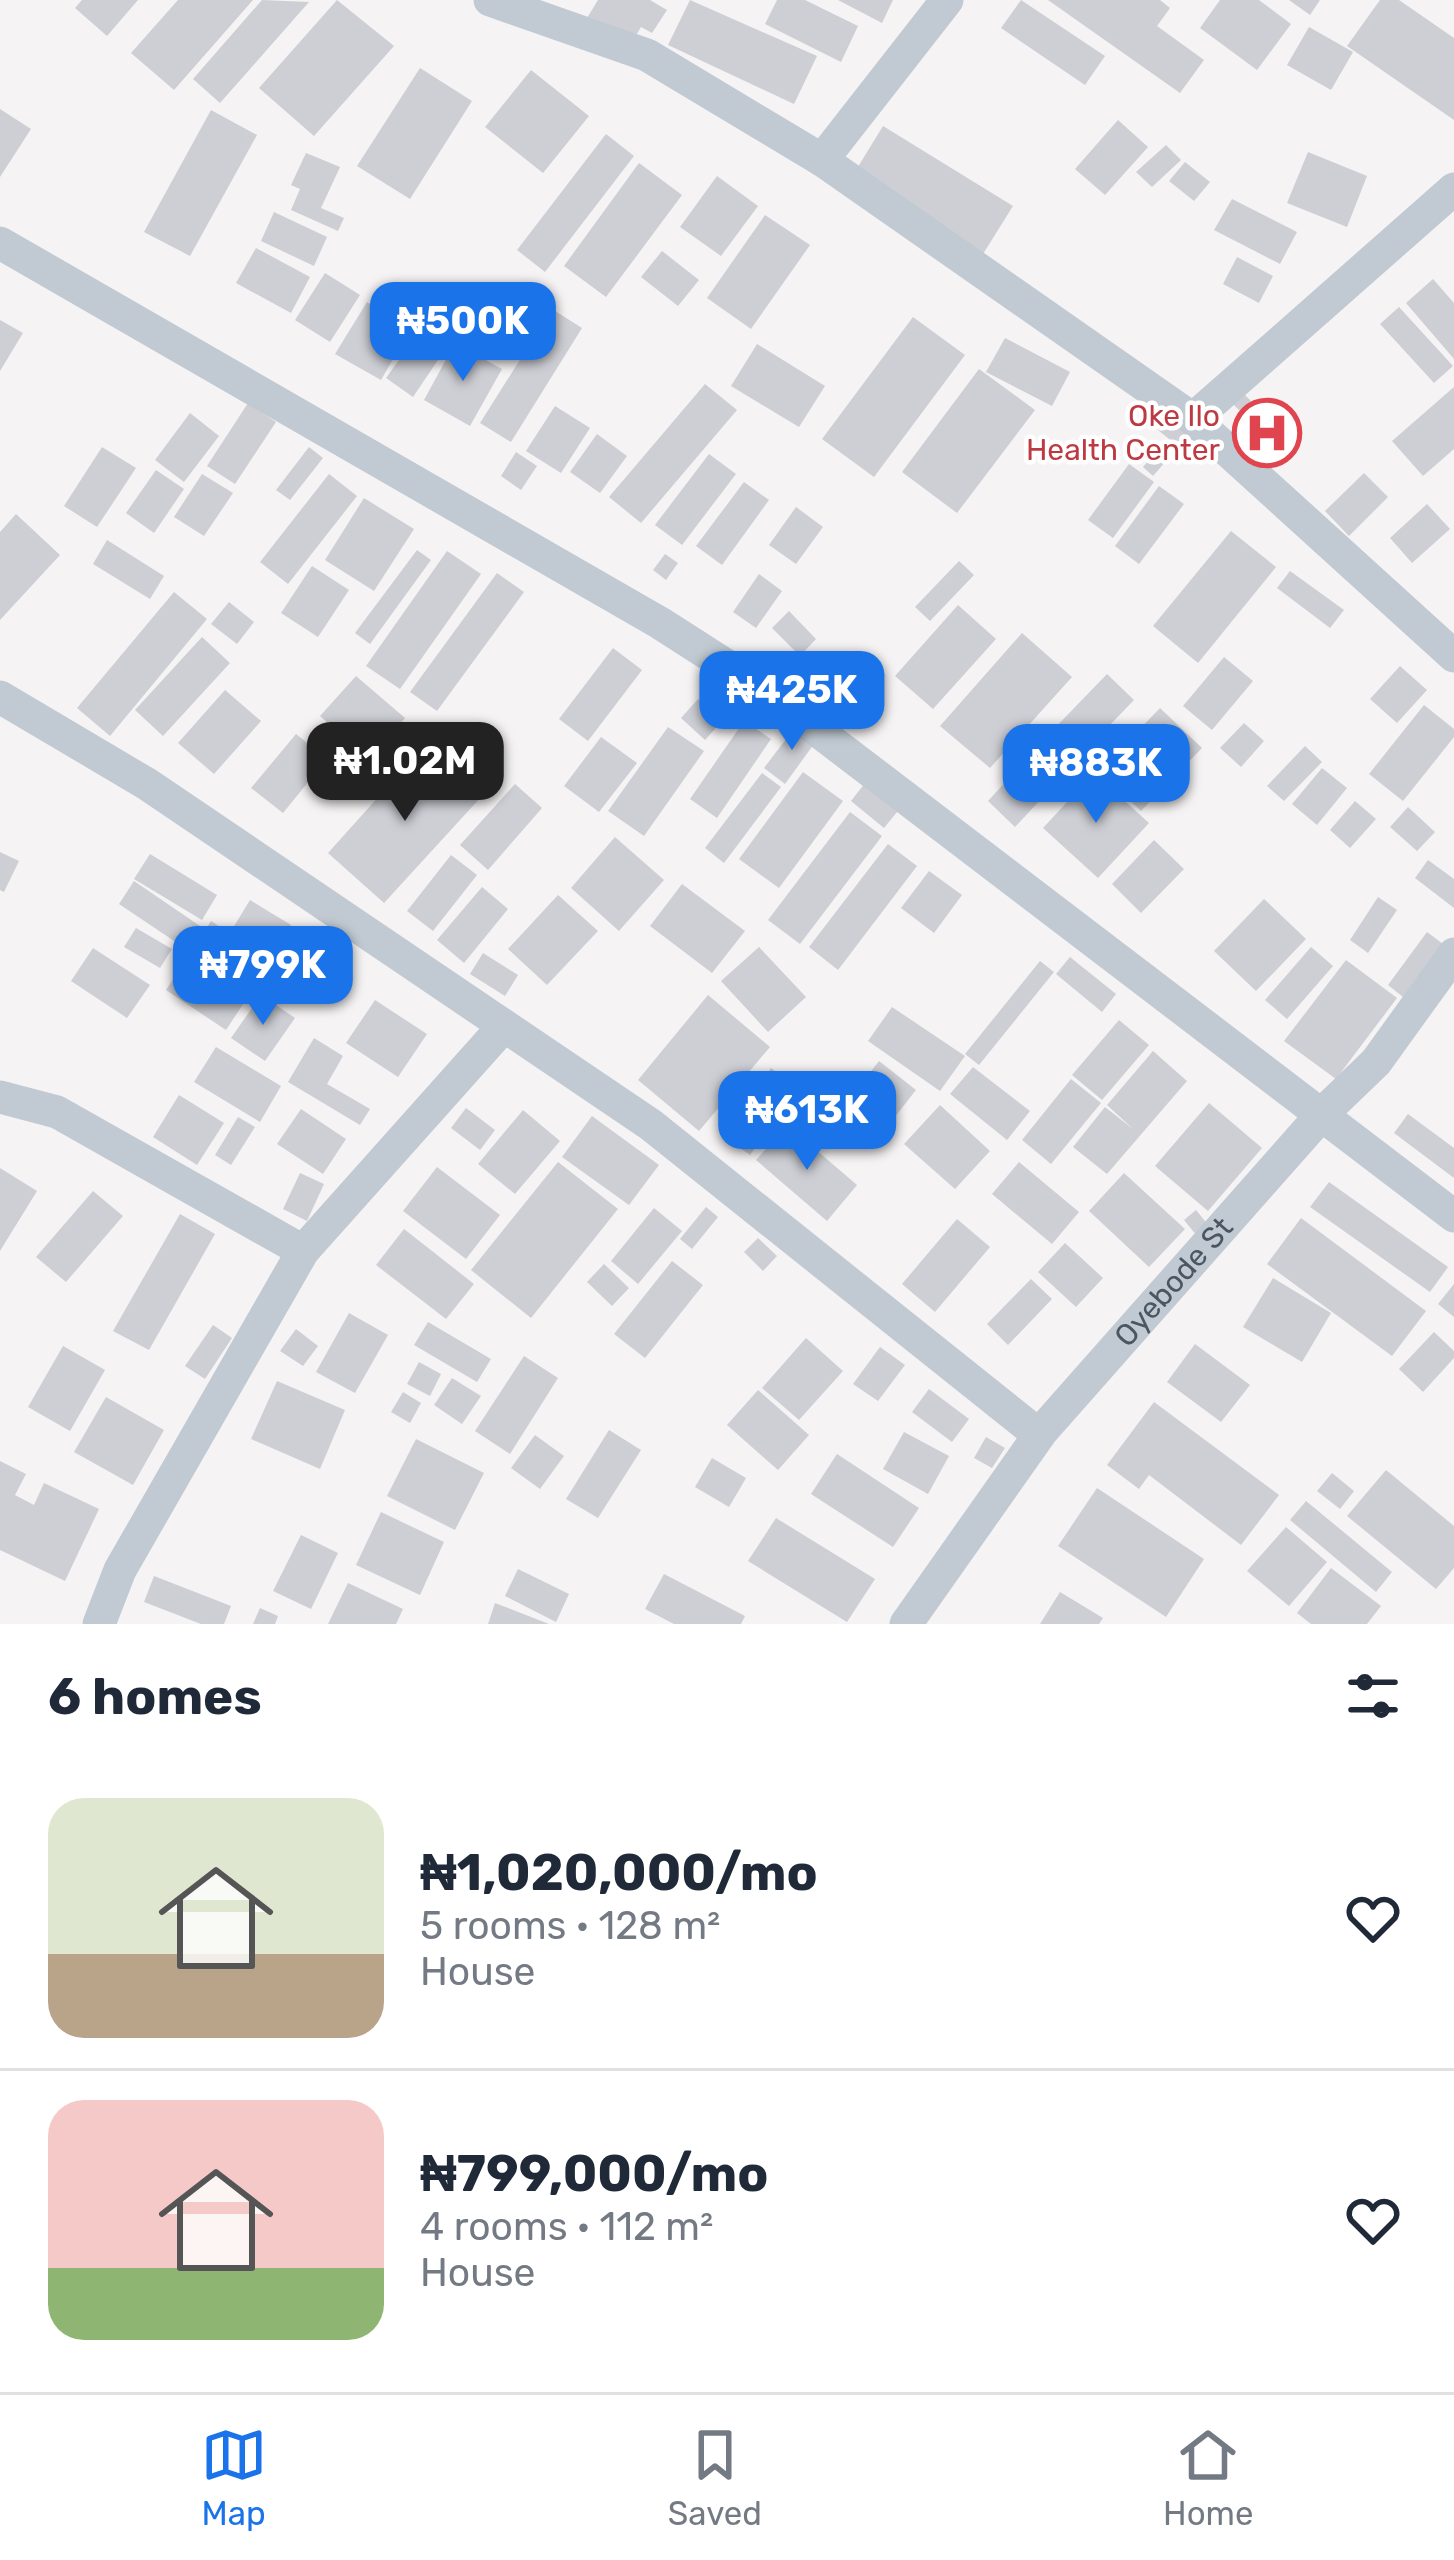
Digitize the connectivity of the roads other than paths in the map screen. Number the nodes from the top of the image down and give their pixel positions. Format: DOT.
graph roads {
  1 [pos="490,0"];
  2 [pos="947,0"];
  3 [pos="822,160"];
  4 [pos="1454,189"];
  5 [pos="0,243"];
  6 [pos="1193,418"];
  7 [pos="1454,656"];
  8 [pos="0,697"];
  9 [pos="1454,954"];
  10 [pos="503,1027"];
  11 [pos="0,1097"];
  12 [pos="1324,1112"];
  13 [pos="1454,1216"];
  14 [pos="303,1251"];
  15 [pos="1039,1435"];
  16 [pos="99,1624"];
  17 [pos="906,1624"];
  1 -- 3 [label="street"];
  2 -- 3 [label="street"];
  3 -- 6 [label="street"];
  4 -- 6 [label="street"];
  5 -- 12 [label="street"];
  6 -- 7 [label="street"];
  8 -- 10 [label="street"];
  9 -- 12 [label="street, Oyebode St"];
  10 -- 14 [label="street"];
  10 -- 15 [label="street"];
  11 -- 14 [label="street"];
  12 -- 13 [label="street"];
  12 -- 15 [label="street, Oyebode St"];
  14 -- 16 [label="street"];
  15 -- 17 [label="street, Oyebode St"];
}
